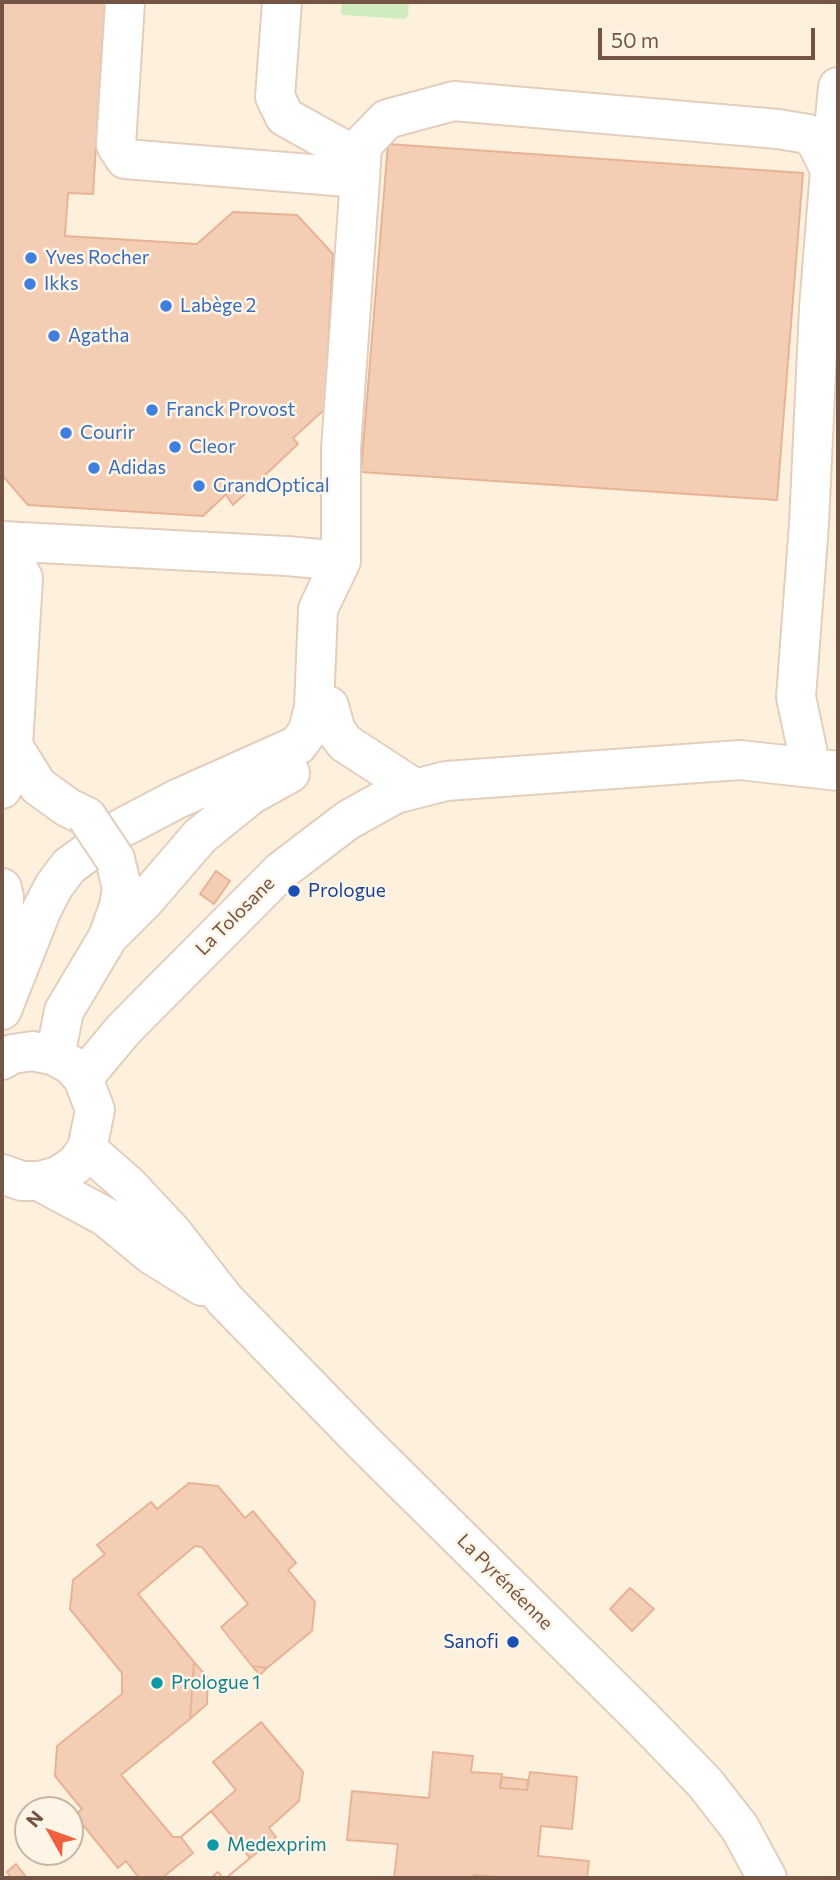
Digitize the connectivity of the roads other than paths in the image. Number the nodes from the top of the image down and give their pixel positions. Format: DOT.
graph roads {
  1 [pos="125,2"];
  2 [pos="282,2"];
  3 [pos="838,87"];
  4 [pos="830,170"];
  5 [pos="360,178"];
  6 [pos="2,541"];
  7 [pos="57,544"];
  8 [pos="2,546"];
  9 [pos="341,561"];
  10 [pos="23,578"];
  11 [pos="329,706"];
  12 [pos="13,746"];
  13 [pos="823,751"];
  14 [pos="740,760"];
  15 [pos="838,771"];
  16 [pos="414,788"];
  17 [pos="2,789"];
  18 [pos="2,888"];
  19 [pos="108,937"];
  20 [pos="4,985"];
  21 [pos="2,1060"];
  22 [pos="69,1067"];
  23 [pos="87,1149"];
  24 [pos="2,1174"];
  25 [pos="38,1181"];
  26 [pos="225,1300"];
  27 [pos="768,1878"];
  1 -- 5 [label="street"];
  2 -- 5 [label="street"];
  3 -- 4 [label="street"];
  4 -- 5 [label="street"];
  4 -- 13 [label="street"];
  5 -- 9 [label="street"];
  6 -- 7 [label="street"];
  7 -- 9 [label="street"];
  7 -- 10 [label="street"];
  8 -- 10 [label="street"];
  9 -- 11 [label="street"];
  9 -- 20 [label="street"];
  10 -- 12 [label="street"];
  11 -- 16 [label="street"];
  11 -- 19 [label="street"];
  12 -- 17 [label="street"];
  12 -- 19 [label="street, bridge"];
  13 -- 14 [label="street"];
  14 -- 15 [label="street"];
  14 -- 16 [label="street, La Tolosane"];
  16 -- 22 [label="street, La Tolosane"];
  18 -- 20 [label="street"];
  19 -- 22 [label="street"];
  21 -- 22 [label="street"];
  22 -- 23 [label="street"];
  23 -- 25 [label="street"];
  23 -- 26 [label="street"];
  24 -- 25 [label="street"];
  25 -- 26 [label="street"];
  26 -- 27 [label="street, La Pyrénéenne"];
}
